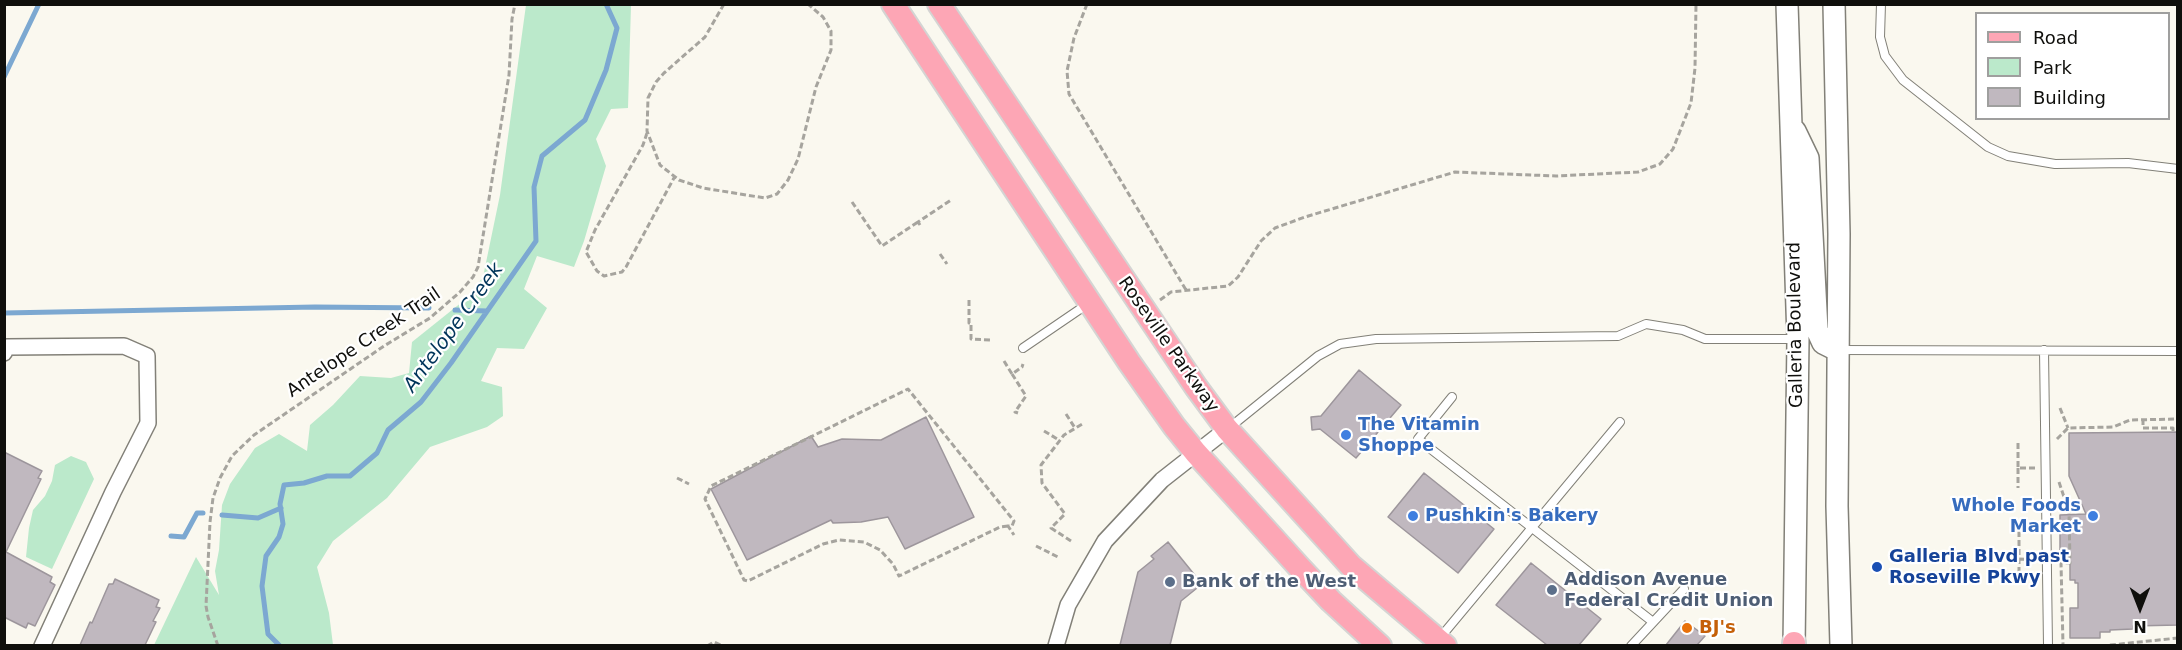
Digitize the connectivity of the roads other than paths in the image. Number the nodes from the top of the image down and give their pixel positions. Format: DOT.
graph roads {
  1 [pos="893,4"];
  2 [pos="939,4"];
  3 [pos="1787,4"];
  4 [pos="1834,4"];
  5 [pos="1881,4"];
  6 [pos="1791,122"];
  7 [pos="2178,169"];
  8 [pos="1089,302"];
  9 [pos="1798,339"];
  10 [pos="1023,348"];
  11 [pos="1837,350"];
  12 [pos="2044,350"];
  13 [pos="2178,351"];
  14 [pos="4,353"];
  15 [pos="1452,397"];
  16 [pos="1620,422"];
  17 [pos="1227,429"];
  18 [pos="1196,453"];
  19 [pos="1531,529"];
  20 [pos="1684,589"];
  21 [pos="1653,622"];
  22 [pos="1441,643"];
  23 [pos="1794,644"];
  24 [pos="42,645"];
  25 [pos="1056,645"];
  26 [pos="1380,645"];
  27 [pos="1631,645"];
  28 [pos="1841,645"];
  29 [pos="2048,645"];
  1 -- 8 [label="main road"];
  2 -- 17 [label="main road, Roseville Parkway"];
  3 -- 6 [label="main road, Galleria Boulevard"];
  4 -- 11 [label="main road"];
  5 -- 7 [label="lane"];
  6 -- 9 [label="main road, Galleria Boulevard"];
  6 -- 11 [label="main road"];
  8 -- 10 [label="lane"];
  8 -- 18 [label="main road"];
  9 -- 17 [label="lane"];
  9 -- 23 [label="main road, Galleria Boulevard"];
  11 -- 12 [label="lane"];
  11 -- 28 [label="main road"];
  12 -- 13 [label="lane"];
  12 -- 29 [label="lane"];
  14 -- 24 [label="street"];
  15 -- 19 [label="lane"];
  16 -- 19 [label="lane"];
  17 -- 18 [label="street"];
  17 -- 22 [label="main road, Roseville Parkway"];
  18 -- 25 [label="street"];
  18 -- 26 [label="main road"];
  19 -- 21 [label="lane"];
  19 -- 22 [label="lane"];
  20 -- 21 [label="lane"];
  21 -- 27 [label="lane"];
}
